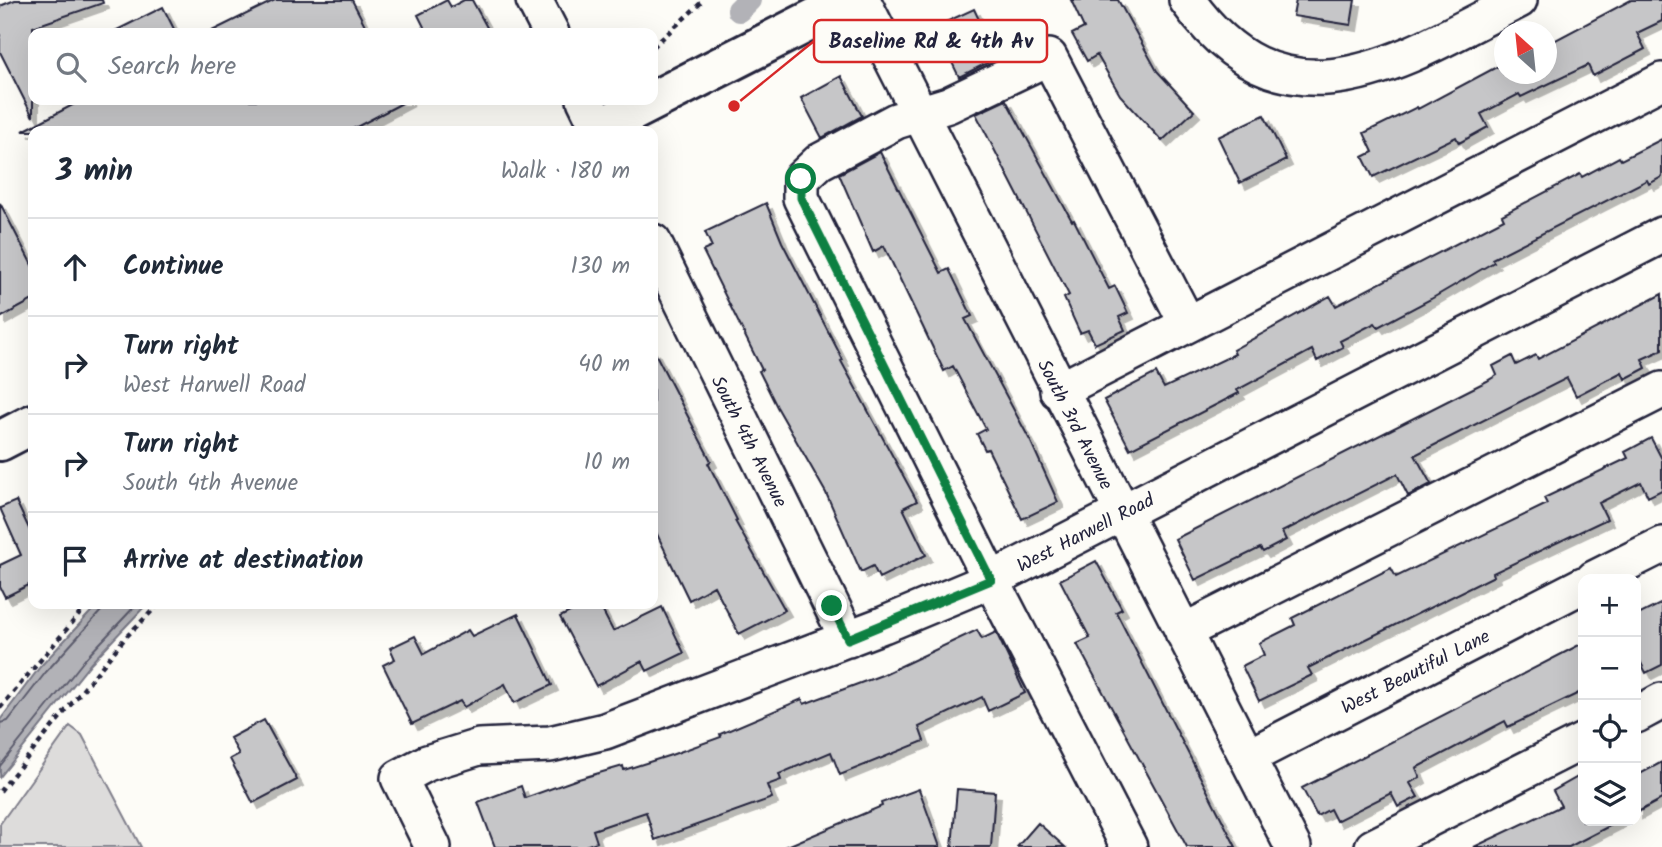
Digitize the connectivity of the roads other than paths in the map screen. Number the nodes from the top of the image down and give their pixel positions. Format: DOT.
graph roads {
  1 [pos="534,0"];
  2 [pos="851,0"];
  3 [pos="862,0"];
  4 [pos="1187,0"];
  5 [pos="1519,0"];
  6 [pos="548,28"];
  7 [pos="1662,81"];
  8 [pos="658,93"];
  9 [pos="632,105"];
  10 [pos="920,114"];
  11 [pos="595,123"];
  12 [pos="1662,234"];
  13 [pos="658,252"];
  14 [pos="1187,323"];
  15 [pos="1662,390"];
  16 [pos="1058,391"];
  17 [pos="28,427"];
  18 [pos="0,442"];
  19 [pos="1122,513"];
  20 [pos="1662,545"];
  21 [pos="1604,574"];
  22 [pos="991,580"];
  23 [pos="1578,588"];
  24 [pos="1183,632"];
  25 [pos="848,639"];
  26 [pos="1662,701"];
  27 [pos="1641,712"];
  28 [pos="1578,744"];
  29 [pos="1248,757"];
  30 [pos="433,847"];
  31 [pos="1129,847"];
  32 [pos="1293,847"];
  33 [pos="1373,847"];
  1 -- 6 [label="street"];
  2 -- 8 [label="main road"];
  3 -- 10 [label="street, South 3rd Avenue"];
  4 -- 5 [label="street"];
  7 -- 14 [label="street"];
  9 -- 11 [label="main road"];
  10 -- 14 [label="street"];
  10 -- 16 [label="street, South 3rd Avenue"];
  10 -- 22 [label="street"];
  12 -- 19 [label="street, West Harwell Road"];
  13 -- 25 [label="street, South 4th Avenue"];
  14 -- 16 [label="street"];
  15 -- 24 [label="street"];
  16 -- 19 [label="street, South 3rd Avenue"];
  17 -- 18 [label="main road"];
  19 -- 22 [label="street, West Harwell Road"];
  19 -- 24 [label="street, South 3rd Avenue"];
  20 -- 21 [label="street"];
  22 -- 25 [label="street, West Harwell Road"];
  22 -- 31 [label="street"];
  23 -- 29 [label="street, West Beautiful Lane"];
  24 -- 29 [label="street, South 3rd Avenue"];
  25 -- 30 [label="street, West Harwell Road"];
  26 -- 27 [label="street"];
  28 -- 33 [label="street"];
  29 -- 32 [label="street, South 3rd Avenue"];
}
